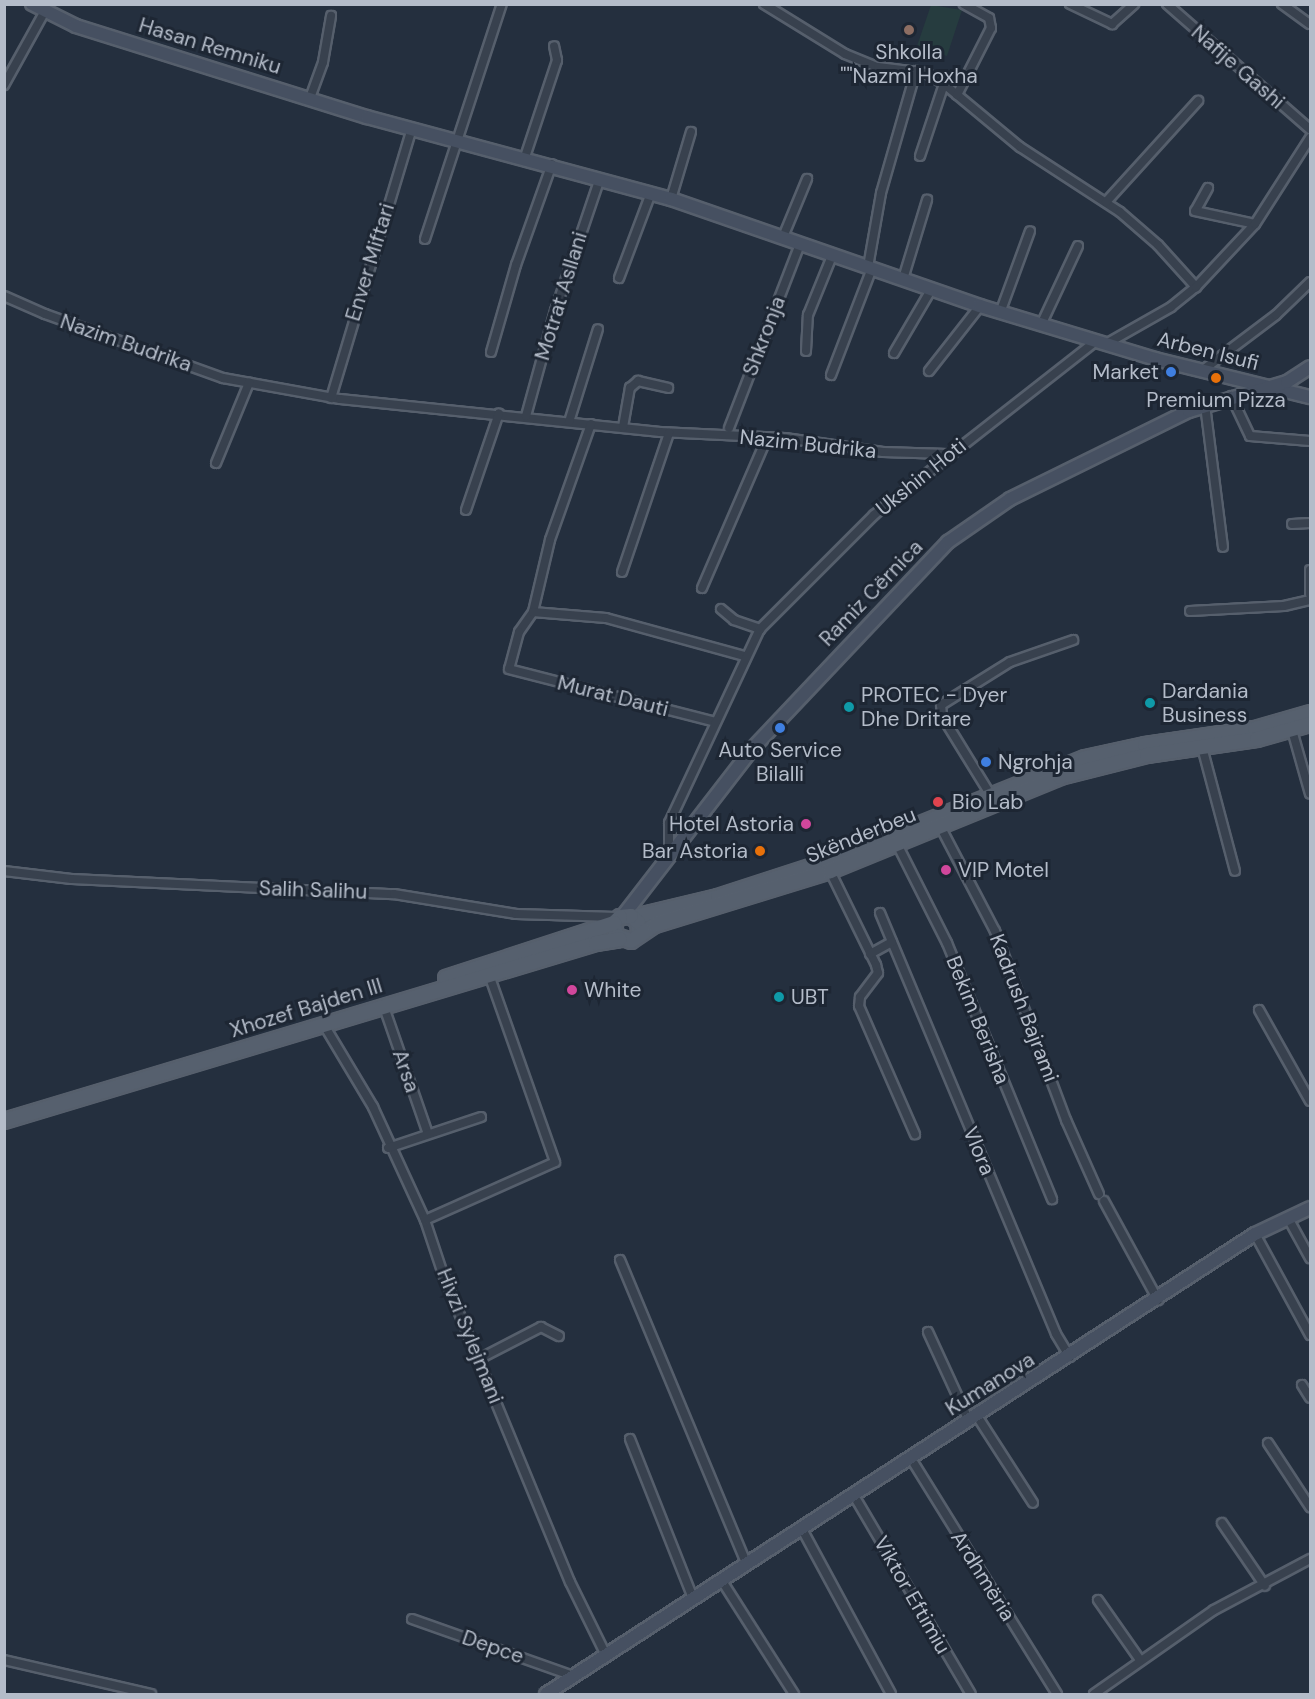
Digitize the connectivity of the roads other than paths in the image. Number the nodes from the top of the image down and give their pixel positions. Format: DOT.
graph roads {
  1 [pos="32,4"];
  2 [pos="502,4"];
  3 [pos="963,4"];
  4 [pos="1070,4"];
  5 [pos="1134,4"];
  6 [pos="1167,4"];
  7 [pos="1282,4"];
  8 [pos="764,5"];
  9 [pos="45,11"];
  10 [pos="332,15"];
  11 [pos="1311,24"];
  12 [pos="554,46"];
  13 [pos="916,71"];
  14 [pos="944,84"];
  15 [pos="4,85"];
  16 [pos="957,95"];
  17 [pos="310,98"];
  18 [pos="1198,101"];
  19 [pos="412,128"];
  20 [pos="1311,129"];
  21 [pos="691,132"];
  22 [pos="1311,138"];
  23 [pos="458,140"];
  24 [pos="921,156"];
  25 [pos="525,157"];
  26 [pos="552,164"];
  27 [pos="600,178"];
  28 [pos="807,179"];
  29 [pos="1208,188"];
  30 [pos="651,193"];
  31 [pos="671,198"];
  32 [pos="927,200"];
  33 [pos="1106,202"];
  34 [pos="1255,224"];
  35 [pos="1029,231"];
  36 [pos="783,237"];
  37 [pos="425,239"];
  38 [pos="800,244"];
  39 [pos="1078,246"];
  40 [pos="832,256"];
  41 [pos="870,268"];
  42 [pos="619,278"];
  43 [pos="903,279"];
  44 [pos="1311,282"];
  45 [pos="1196,287"];
  46 [pos="931,290"];
  47 [pos="4,296"];
  48 [pos="980,306"];
  49 [pos="1000,312"];
  50 [pos="1041,325"];
  51 [pos="598,329"];
  52 [pos="1101,342"];
  53 [pos="806,351"];
  54 [pos="491,352"];
  55 [pos="894,353"];
  56 [pos="1311,368"];
  57 [pos="1203,370"];
  58 [pos="929,371"];
  59 [pos="831,375"];
  60 [pos="249,383"];
  61 [pos="1268,386"];
  62 [pos="668,388"];
  63 [pos="1231,395"];
  64 [pos="1311,397"];
  65 [pos="331,398"];
  66 [pos="1205,405"];
  67 [pos="499,413"];
  68 [pos="526,416"];
  69 [pos="569,422"];
  70 [pos="591,424"];
  71 [pos="623,427"];
  72 [pos="729,428"];
  73 [pos="669,433"];
  74 [pos="767,438"];
  75 [pos="1311,441"];
  76 [pos="947,454"];
  77 [pos="216,463"];
  78 [pos="466,510"];
  79 [pos="1311,523"];
  80 [pos="1292,524"];
  81 [pos="1223,547"];
  82 [pos="1311,570"];
  83 [pos="622,572"];
  84 [pos="702,588"];
  85 [pos="1311,594"];
  86 [pos="1311,600"];
  87 [pos="722,609"];
  88 [pos="1190,611"];
  89 [pos="533,612"];
  90 [pos="760,629"];
  91 [pos="1073,640"];
  92 [pos="744,656"];
  93 [pos="1311,713"];
  94 [pos="715,722"];
  95 [pos="1311,724"];
  96 [pos="1292,730"];
  97 [pos="1202,747"];
  98 [pos="990,794"];
  99 [pos="1311,794"];
  100 [pos="940,826"];
  101 [pos="897,844"];
  102 [pos="669,852"];
  103 [pos="830,871"];
  104 [pos="1235,871"];
  105 [pos="4,872"];
  106 [pos="880,913"];
  107 [pos="633,917"];
  108 [pos="620,939"];
  109 [pos="892,942"];
  110 [pos="870,954"];
  111 [pos="489,975"];
  112 [pos="384,1007"];
  113 [pos="1259,1010"];
  114 [pos="324,1025"];
  115 [pos="1311,1101"];
  116 [pos="4,1111"];
  117 [pos="481,1117"];
  118 [pos="4,1121"];
  119 [pos="428,1134"];
  120 [pos="915,1134"];
  121 [pos="388,1148"];
  122 [pos="1052,1199"];
  123 [pos="1311,1208"];
  124 [pos="1288,1218"];
  125 [pos="425,1220"];
  126 [pos="1255,1234"];
  127 [pos="1311,1258"];
  128 [pos="620,1260"];
  129 [pos="1158,1300"];
  130 [pos="928,1332"];
  131 [pos="1311,1335"];
  132 [pos="559,1336"];
  133 [pos="1070,1357"];
  134 [pos="479,1359"];
  135 [pos="1302,1385"];
  136 [pos="1311,1398"];
  137 [pos="973,1419"];
  138 [pos="630,1439"];
  139 [pos="1268,1443"];
  140 [pos="910,1457"];
  141 [pos="854,1494"];
  142 [pos="1034,1503"];
  143 [pos="1311,1507"];
  144 [pos="1222,1523"];
  145 [pos="803,1531"];
  146 [pos="1311,1559"];
  147 [pos="747,1566"];
  148 [pos="722,1581"];
  149 [pos="1265,1586"];
  150 [pos="693,1598"];
  151 [pos="1098,1600"];
  152 [pos="412,1619"];
  153 [pos="605,1653"];
  154 [pos="4,1660"];
  155 [pos="1140,1660"];
  156 [pos="573,1676"];
  157 [pos="151,1695"];
  158 [pos="546,1695"];
  159 [pos="794,1695"];
  160 [pos="891,1695"];
  161 [pos="970,1695"];
  162 [pos="1057,1695"];
  163 [pos="1094,1695"];
  1 -- 9 [label="street, Hasan Remniku"];
  2 -- 23 [label="street"];
  3 -- 16 [label="street"];
  4 -- 5 [label="street"];
  6 -- 20 [label="street, Nafije Gashi"];
  7 -- 11 [label="street"];
  8 -- 13 [label="street"];
  9 -- 15 [label="street"];
  9 -- 17 [label="street, Hasan Remniku"];
  10 -- 17 [label="street"];
  12 -- 25 [label="street"];
  13 -- 14 [label="street"];
  13 -- 41 [label="street"];
  14 -- 16 [label="street"];
  14 -- 24 [label="street"];
  16 -- 33 [label="street"];
  17 -- 19 [label="street, Hasan Remniku"];
  18 -- 33 [label="street"];
  19 -- 23 [label="street, Hasan Remniku"];
  19 -- 65 [label="street, Enver Miftari"];
  21 -- 31 [label="street"];
  22 -- 34 [label="street, Ukshin Hoti"];
  23 -- 25 [label="street, Hasan Remniku"];
  23 -- 37 [label="street"];
  25 -- 26 [label="street, Hasan Remniku"];
  26 -- 27 [label="street, Hasan Remniku"];
  26 -- 54 [label="street"];
  27 -- 30 [label="street, Hasan Remniku"];
  27 -- 68 [label="street, Motrat Asllani"];
  28 -- 36 [label="street"];
  29 -- 34 [label="street"];
  30 -- 31 [label="street, Hasan Remniku"];
  30 -- 42 [label="street"];
  31 -- 36 [label="street, Hasan Remniku"];
  32 -- 43 [label="street"];
  33 -- 45 [label="street"];
  34 -- 45 [label="street, Ukshin Hoti"];
  35 -- 49 [label="street"];
  36 -- 38 [label="street, Hasan Remniku"];
  38 -- 40 [label="street, Hasan Remniku"];
  38 -- 72 [label="street, Shkronja"];
  39 -- 50 [label="street"];
  40 -- 41 [label="street, Hasan Remniku"];
  40 -- 53 [label="street"];
  41 -- 43 [label="street, Hasan Remniku"];
  41 -- 59 [label="street"];
  43 -- 46 [label="street, Hasan Remniku"];
  44 -- 57 [label="street"];
  45 -- 52 [label="street, Ukshin Hoti"];
  46 -- 48 [label="street, Hasan Remniku"];
  46 -- 55 [label="street"];
  47 -- 60 [label="street, Nazim Budrika"];
  48 -- 49 [label="street, Hasan Remniku"];
  48 -- 58 [label="street"];
  49 -- 50 [label="street, Hasan Remniku"];
  50 -- 52 [label="street, Hasan Remniku"];
  51 -- 69 [label="street"];
  52 -- 57 [label="street, Arben Isufi"];
  52 -- 76 [label="street, Ukshin Hoti"];
  56 -- 61 [label="street, Ramiz Cërnica"];
  57 -- 61 [label="street, Arben Isufi"];
  60 -- 65 [label="street, Nazim Budrika"];
  60 -- 77 [label="street"];
  61 -- 63 [label="street, Ramiz Cërnica"];
  61 -- 64 [label="street, Arben Isufi"];
  62 -- 71 [label="street"];
  63 -- 66 [label="street, Ramiz Cërnica"];
  63 -- 75 [label="street"];
  65 -- 67 [label="street, Nazim Budrika"];
  66 -- 81 [label="street"];
  66 -- 102 [label="street, Ramiz Cërnica"];
  67 -- 68 [label="street, Nazim Budrika"];
  67 -- 78 [label="street"];
  68 -- 69 [label="street, Nazim Budrika"];
  69 -- 70 [label="street, Nazim Budrika"];
  70 -- 71 [label="street, Nazim Budrika"];
  70 -- 89 [label="street"];
  71 -- 73 [label="street, Nazim Budrika"];
  73 -- 74 [label="street, Nazim Budrika"];
  73 -- 83 [label="street"];
  74 -- 76 [label="street, Nazim Budrika"];
  74 -- 84 [label="street"];
  76 -- 90 [label="street, Ukshin Hoti"];
  79 -- 80 [label="street"];
  82 -- 85 [label="street"];
  86 -- 88 [label="street"];
  87 -- 90 [label="street"];
  89 -- 92 [label="street"];
  89 -- 94 [label="street, Murat Dauti"];
  90 -- 92 [label="street, Ukshin Hoti"];
  91 -- 98 [label="street"];
  92 -- 94 [label="street, Ukshin Hoti"];
  93 -- 98 [label="main road, Skënderbeu"];
  94 -- 102 [label="street, Ukshin Hoti"];
  95 -- 96 [label="main road, Skënderbeu"];
  96 -- 97 [label="main road, Skënderbeu"];
  96 -- 99 [label="street"];
  97 -- 100 [label="main road, Skënderbeu"];
  97 -- 104 [label="street"];
  98 -- 107 [label="main road, Skënderbeu"];
  100 -- 101 [label="main road, Skënderbeu"];
  100 -- 129 [label="street, Kadrush Bajrami"];
  101 -- 103 [label="main road, Skënderbeu"];
  101 -- 122 [label="street, Bekim Berisha"];
  102 -- 107 [label="street, Ramiz Cërnica"];
  103 -- 107 [label="main road, Skënderbeu"];
  103 -- 110 [label="street"];
  105 -- 107 [label="street, Salih Salihu"];
  106 -- 109 [label="street, Vlora"];
  107 -- 108 [label="main road"];
  107 -- 108 [label="main road, Xhozef Bajden III"];
  107 -- 116 [label="main road, Xhozef Bajden III"];
  108 -- 111 [label="main road, Xhozef Bajden III"];
  109 -- 110 [label="street"];
  109 -- 133 [label="street, Vlora"];
  110 -- 120 [label="street"];
  111 -- 112 [label="main road, Xhozef Bajden III"];
  111 -- 125 [label="street"];
  112 -- 114 [label="main road, Xhozef Bajden III"];
  112 -- 119 [label="street, Arsa"];
  113 -- 115 [label="street"];
  114 -- 118 [label="main road, Xhozef Bajden III"];
  114 -- 121 [label="street, Hivzi Sylejmani"];
  117 -- 119 [label="street"];
  119 -- 121 [label="street"];
  121 -- 125 [label="street, Hivzi Sylejmani"];
  123 -- 124 [label="street, Kumanova"];
  124 -- 126 [label="street, Kumanova"];
  124 -- 127 [label="street"];
  125 -- 134 [label="street, Hivzi Sylejmani"];
  126 -- 129 [label="street, Kumanova"];
  126 -- 131 [label="street"];
  128 -- 147 [label="street"];
  129 -- 133 [label="street, Kumanova"];
  130 -- 137 [label="street"];
  132 -- 134 [label="street"];
  133 -- 137 [label="street, Kumanova"];
  134 -- 153 [label="street, Hivzi Sylejmani"];
  135 -- 136 [label="street"];
  137 -- 140 [label="street, Kumanova"];
  137 -- 142 [label="street"];
  138 -- 150 [label="street"];
  139 -- 143 [label="street"];
  140 -- 141 [label="street, Kumanova"];
  140 -- 162 [label="street, Ardhmëria"];
  141 -- 145 [label="street, Kumanova"];
  141 -- 161 [label="street, Viktor Eftimiu"];
  144 -- 149 [label="street"];
  145 -- 147 [label="street, Kumanova"];
  145 -- 160 [label="street"];
  146 -- 149 [label="street"];
  147 -- 148 [label="street, Kumanova"];
  148 -- 150 [label="street, Kumanova"];
  148 -- 159 [label="street"];
  149 -- 155 [label="street"];
  150 -- 153 [label="street, Kumanova"];
  151 -- 155 [label="street"];
  152 -- 156 [label="street, Depce"];
  153 -- 156 [label="street, Kumanova"];
  154 -- 157 [label="street"];
  155 -- 163 [label="street"];
  156 -- 158 [label="street, Kumanova"];
}
